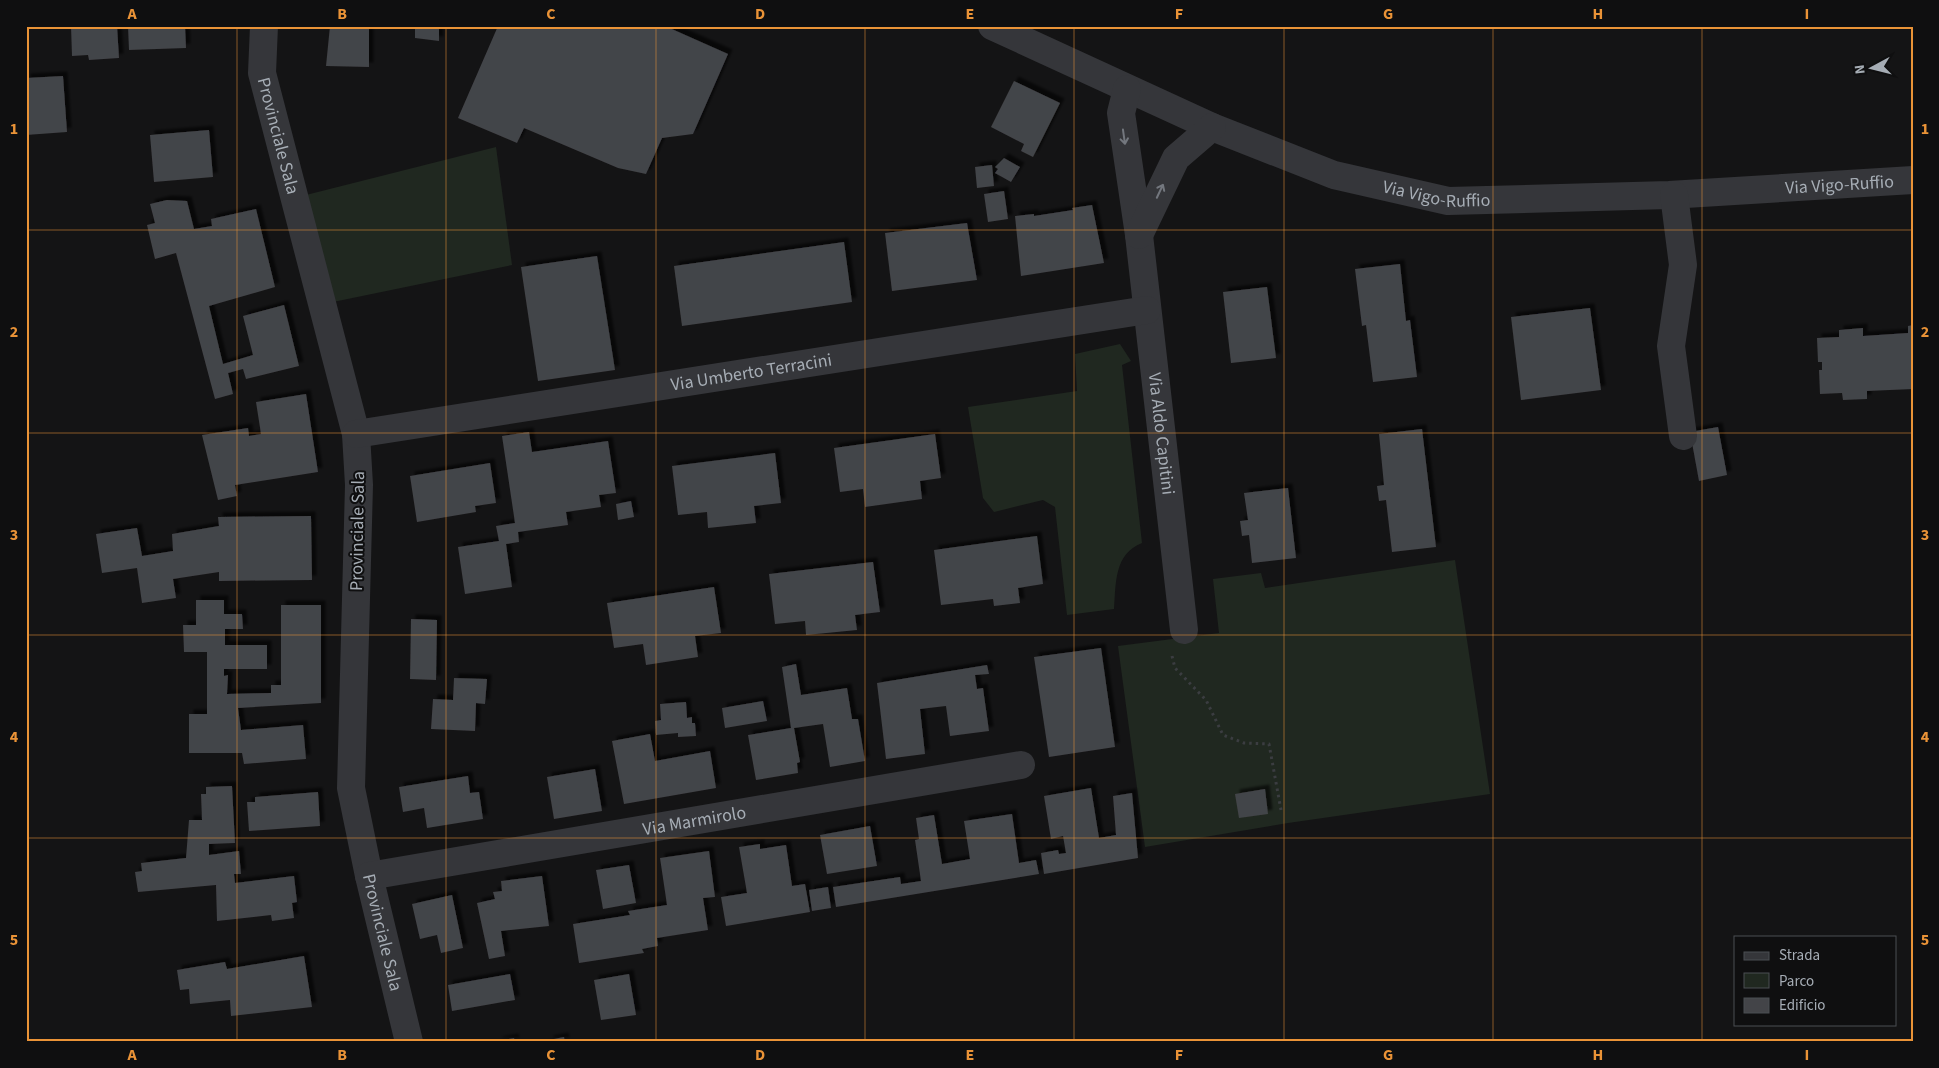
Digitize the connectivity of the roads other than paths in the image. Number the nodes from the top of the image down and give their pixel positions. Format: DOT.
graph roads {
  1 [pos="264,26"];
  2 [pos="992,26"];
  3 [pos="1127,89"];
  4 [pos="1212,127"];
  5 [pos="1913,180"];
  6 [pos="1674,195"];
  7 [pos="1139,235"];
  8 [pos="1147,310"];
  9 [pos="356,434"];
  10 [pos="1683,436"];
  11 [pos="1178,642"];
  12 [pos="1021,765"];
  13 [pos="369,876"];
  14 [pos="409,1042"];
  1 -- 9 [label="street, Provinciale Sala"];
  2 -- 3 [label="street, Via Vigo-Ruffio"];
  3 -- 4 [label="street, Via Vigo-Ruffio"];
  3 -- 7 [label="street, Via Aldo Capitini, one-way"];
  4 -- 6 [label="street, Via Vigo-Ruffio"];
  7 -- 4 [label="street, one-way"];
  5 -- 6 [label="street, Via Vigo-Ruffio"];
  6 -- 10 [label="street"];
  7 -- 8 [label="street, Via Aldo Capitini"];
  8 -- 9 [label="street, Via Umberto Terracini"];
  8 -- 11 [label="street, Via Aldo Capitini"];
  9 -- 13 [label="street, Provinciale Sala"];
  12 -- 13 [label="street, Via Marmirolo"];
  13 -- 14 [label="street, Provinciale Sala"];
}
